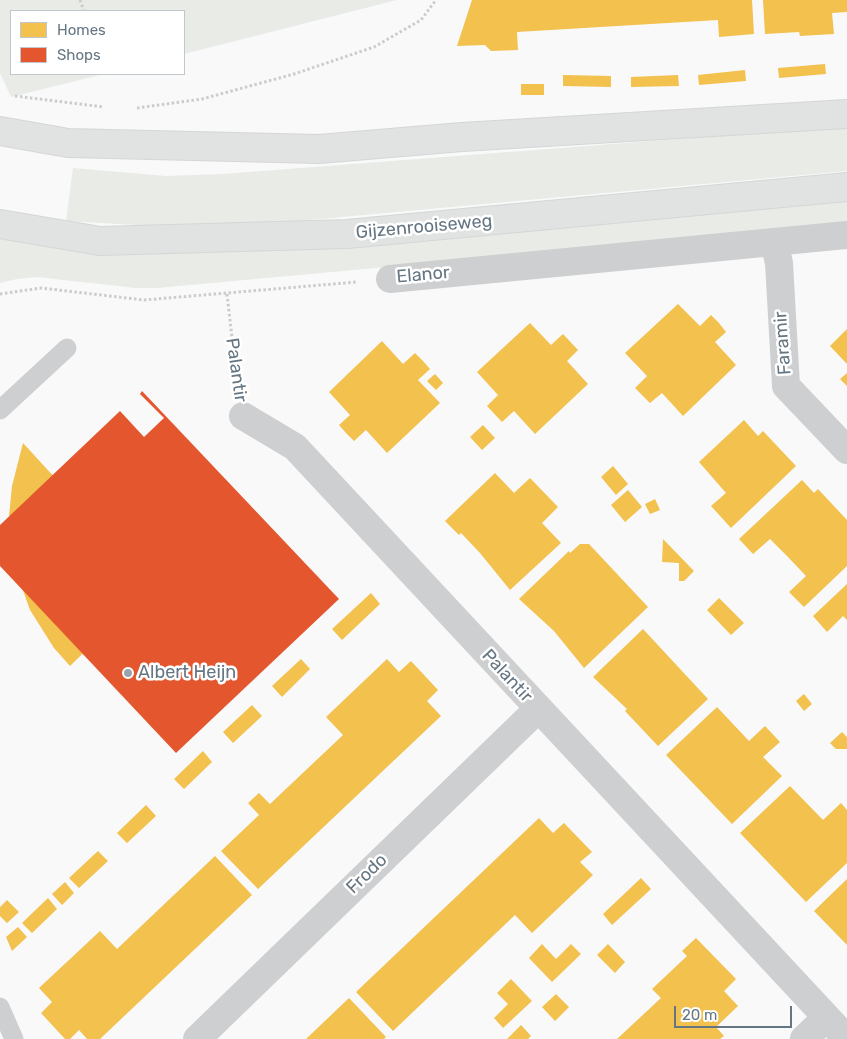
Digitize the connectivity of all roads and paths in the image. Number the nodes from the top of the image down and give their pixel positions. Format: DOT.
graph roads {
  1 [pos="436,0"];
  2 [pos="10,95"];
  3 [pos="109,107"];
  4 [pos="136,108"];
  5 [pos="847,114"];
  6 [pos="0,131"];
  7 [pos="847,186"];
  8 [pos="0,224"];
  9 [pos="847,235"];
  10 [pos="774,242"];
  11 [pos="390,279"];
  12 [pos="0,294"];
  13 [pos="227,294"];
  14 [pos="67,348"];
  15 [pos="0,410"];
  16 [pos="243,416"];
  17 [pos="847,450"];
  18 [pos="538,709"];
  19 [pos="0,1007"];
  20 [pos="826,1018"];
  21 [pos="14,1039"];
  22 [pos="197,1039"];
  23 [pos="804,1039"];
  24 [pos="847,1039"];
  1 -- 4 [label="path"];
  2 -- 3 [label="path"];
  5 -- 6 [label="main road"];
  7 -- 8 [label="main road, Gijzenrooiseweg"];
  9 -- 10 [label="street, Elanor"];
  10 -- 11 [label="street, Elanor"];
  10 -- 17 [label="street, Faramir"];
  11 -- 13 [label="path, Elanor"];
  12 -- 13 [label="path, Elanor"];
  13 -- 16 [label="path, Palantir"];
  14 -- 15 [label="lane"];
  16 -- 18 [label="street, Palantir"];
  18 -- 20 [label="street, Palantir"];
  18 -- 22 [label="street, Frodo"];
  19 -- 21 [label="lane"];
  20 -- 23 [label="street"];
  20 -- 24 [label="street, Palantir"];
}
